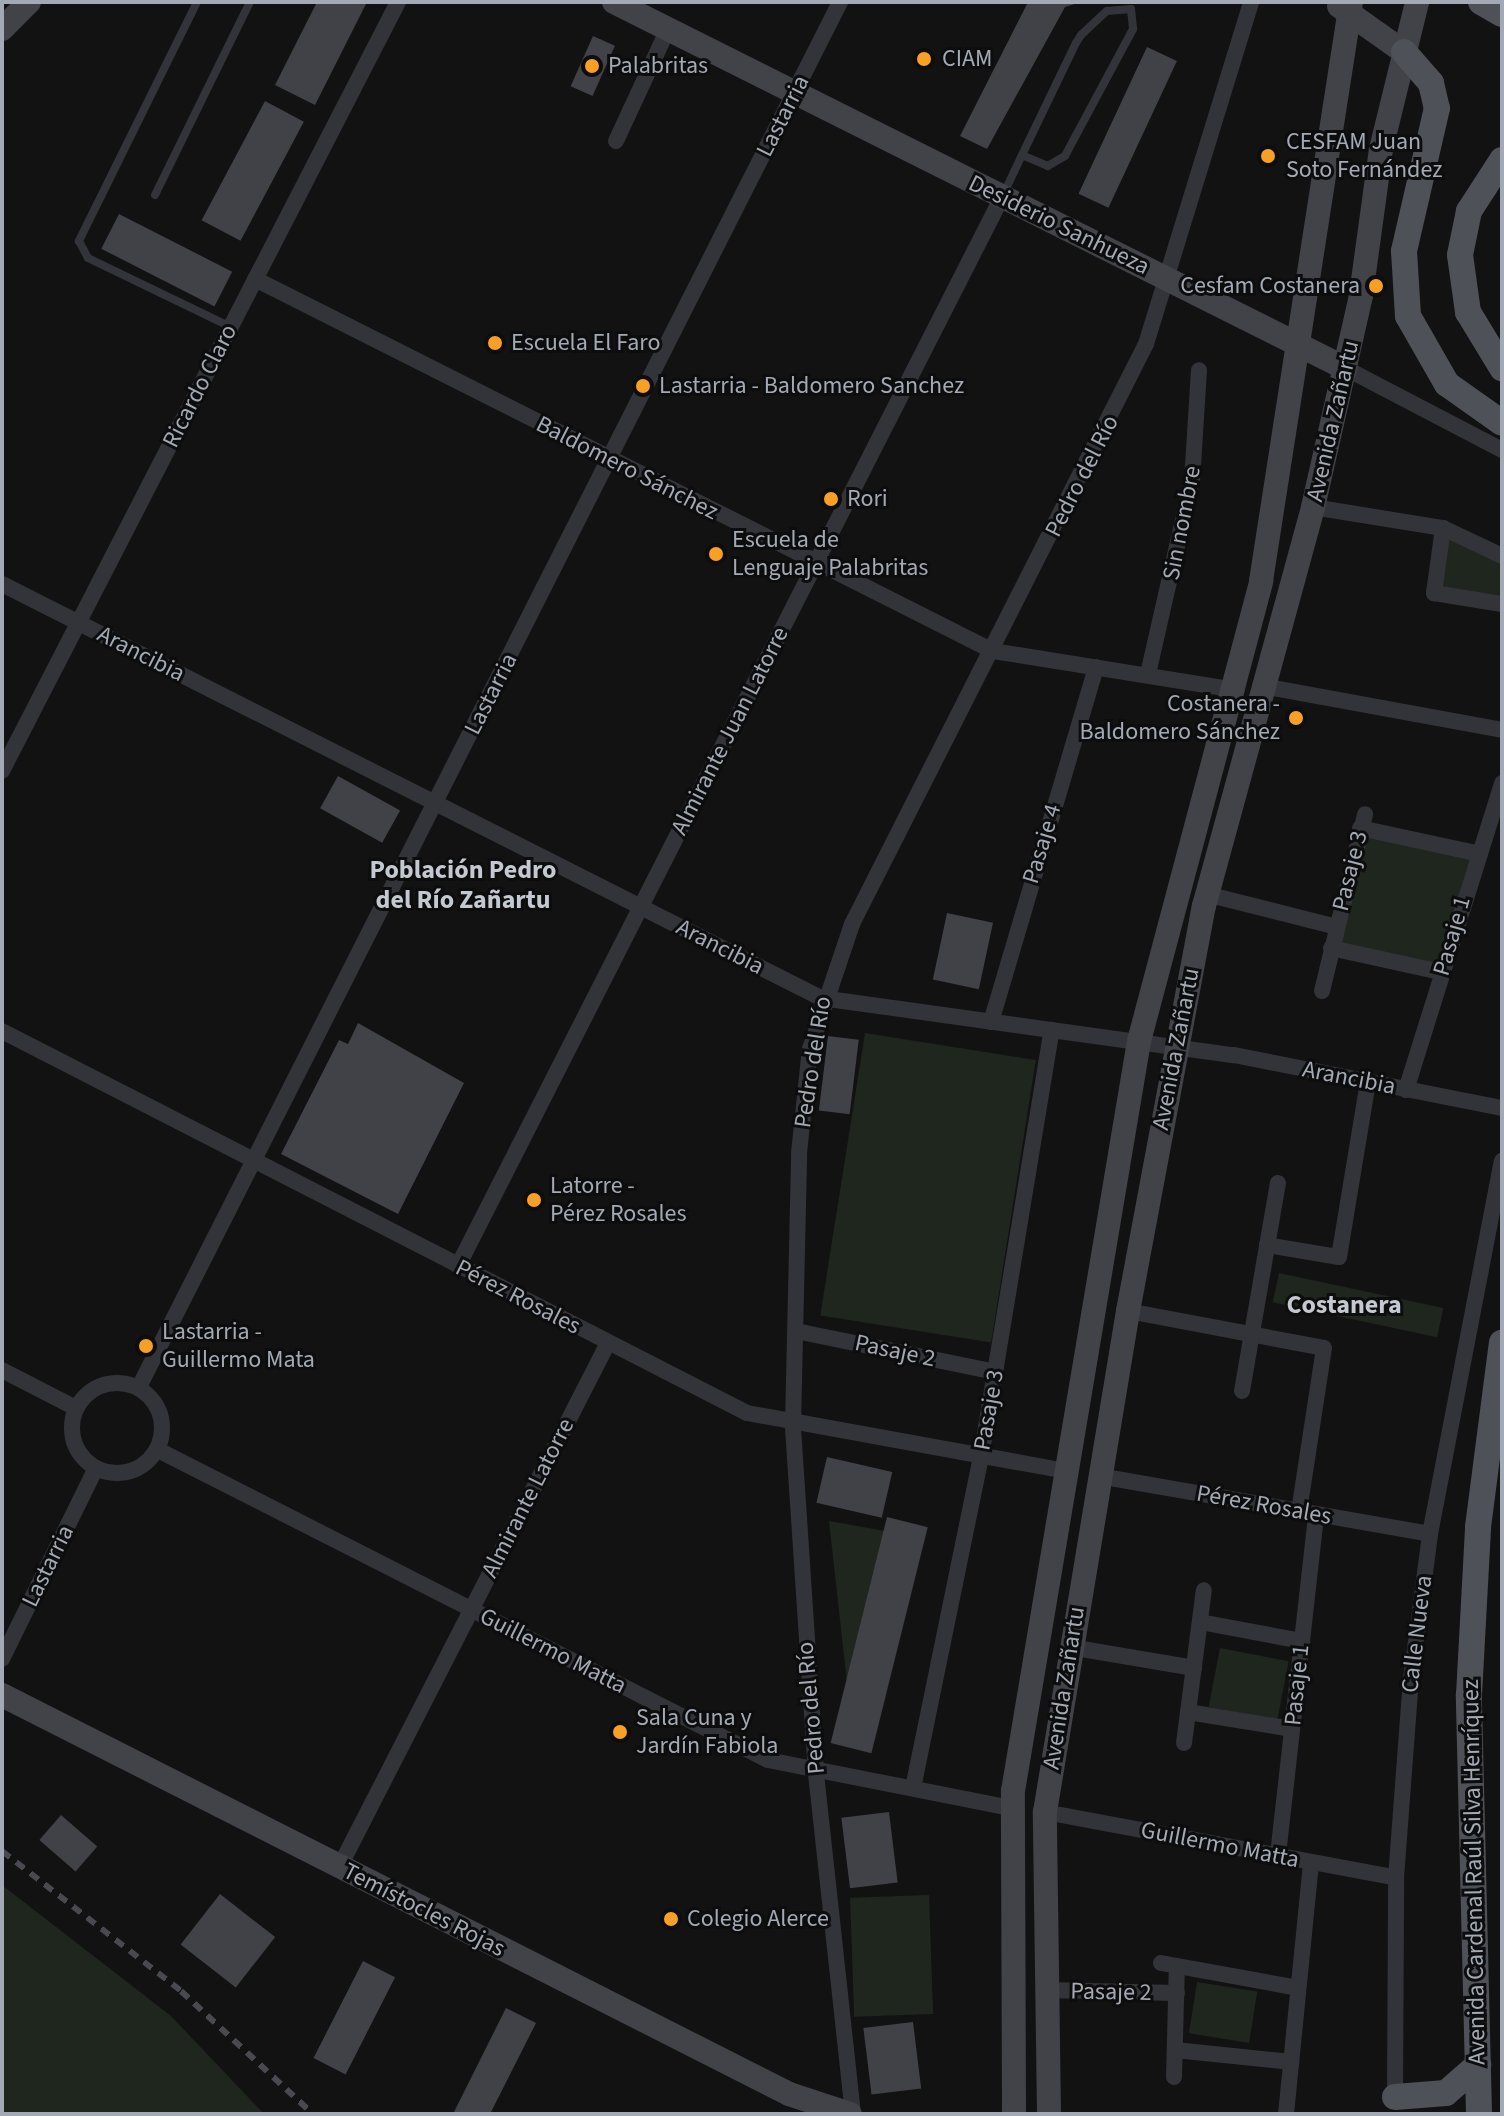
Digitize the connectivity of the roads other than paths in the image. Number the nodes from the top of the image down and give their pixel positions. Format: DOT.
graph roads {
  1 [pos="29,2"];
  2 [pos="197,2"];
  3 [pos="250,2"];
  4 [pos="398,2"];
  5 [pos="614,2"];
  6 [pos="840,2"];
  7 [pos="1251,2"];
  8 [pos="1417,2"];
  9 [pos="1481,2"];
  10 [pos="1345,6"];
  11 [pos="1502,14"];
  12 [pos="2,29"];
  13 [pos="668,29"];
  14 [pos="1404,52"];
  15 [pos="794,92"];
  16 [pos="616,141"];
  17 [pos="1022,155"];
  18 [pos="1502,160"];
  19 [pos="155,195"];
  20 [pos="1002,197"];
  21 [pos="255,279"];
  22 [pos="1169,280"];
  23 [pos="231,327"];
  24 [pos="1300,347"];
  25 [pos="1345,368"];
  26 [pos="1502,368"];
  27 [pos="1199,370"];
  28 [pos="1502,423"];
  29 [pos="1502,450"];
  30 [pos="609,459"];
  31 [pos="1313,507"];
  32 [pos="1443,528"];
  33 [pos="1502,556"];
  34 [pos="816,563"];
  35 [pos="2,584"];
  36 [pos="1502,604"];
  37 [pos="78,622"];
  38 [pos="993,651"];
  39 [pos="1096,667"];
  40 [pos="1148,674"];
  41 [pos="1268,687"];
  42 [pos="1237,690"];
  43 [pos="1502,730"];
  44 [pos="2,771"];
  45 [pos="1502,783"];
  46 [pos="436,803"];
  47 [pos="1476,853"];
  48 [pos="1206,894"];
  49 [pos="641,907"];
  50 [pos="1337,927"];
  51 [pos="1331,948"];
  52 [pos="1441,972"];
  53 [pos="1322,991"];
  54 [pos="821,998"];
  55 [pos="991,1022"];
  56 [pos="1052,1030"];
  57 [pos="2,1031"];
  58 [pos="1139,1041"];
  59 [pos="1176,1047"];
  60 [pos="1368,1082"];
  61 [pos="1406,1090"];
  62 [pos="1502,1108"];
  63 [pos="255,1161"];
  64 [pos="1502,1161"];
  65 [pos="1278,1183"];
  66 [pos="1267,1245"];
  67 [pos="458,1266"];
  68 [pos="1128,1311"];
  69 [pos="796,1331"];
  70 [pos="1252,1334"];
  71 [pos="608,1343"];
  72 [pos="1502,1343"];
  73 [pos="2,1370"];
  74 [pos="995,1372"];
  75 [pos="140,1385"];
  76 [pos="1242,1391"];
  77 [pos="74,1407"];
  78 [pos="793,1425"];
  79 [pos="160,1451"];
  80 [pos="981,1457"];
  81 [pos="1065,1471"];
  82 [pos="94,1472"];
  83 [pos="1099,1476"];
  84 [pos="1308,1512"];
  85 [pos="1430,1534"];
  86 [pos="1204,1590"];
  87 [pos="472,1609"];
  88 [pos="1200,1622"];
  89 [pos="1302,1641"];
  90 [pos="1070,1647"];
  91 [pos="2,1659"];
  92 [pos="1194,1668"];
  93 [pos="2,1695"];
  94 [pos="1188,1712"];
  95 [pos="1292,1729"];
  96 [pos="1184,1743"];
  97 [pos="816,1774"];
  98 [pos="913,1788"];
  99 [pos="1011,1808"];
  100 [pos="1045,1812"];
  101 [pos="1278,1855"];
  102 [pos="1311,1862"];
  103 [pos="339,1868"];
  104 [pos="1396,1878"];
  105 [pos="1298,1988"];
  106 [pos="1046,1990"];
  107 [pos="1177,1993"];
  108 [pos="1175,2050"];
  109 [pos="1291,2062"];
  110 [pos="1478,2065"];
  111 [pos="1174,2077"];
  112 [pos="1395,2106"];
  113 [pos="852,2114"];
  114 [pos="1014,2114"];
  115 [pos="1049,2114"];
  116 [pos="1286,2114"];
  117 [pos="1479,2114"];
  1 -- 12 [label="street"];
  2 -- 23 [label="lane"];
  3 -- 19 [label="lane"];
  4 -- 21 [label="street, Ricardo Claro"];
  5 -- 13 [label="street, Desiderio Sanhueza"];
  6 -- 15 [label="street, Lastarria"];
  7 -- 22 [label="street, Pedro del Río"];
  8 -- 14 [label="street, Avenida Zañartu"];
  9 -- 11 [label="main road"];
  10 -- 14 [label="street"];
  10 -- 24 [label="street, Avenida Zañartu"];
  13 -- 15 [label="street, Desiderio Sanhueza"];
  13 -- 16 [label="street"];
  14 -- 25 [label="street, Avenida Zañartu"];
  14 -- 28 [label="main road"];
  15 -- 20 [label="street, Desiderio Sanhueza"];
  15 -- 30 [label="street, Lastarria"];
  17 -- 17 [label="lane"];
  17 -- 20 [label="lane"];
  18 -- 26 [label="main road"];
  20 -- 22 [label="street, Desiderio Sanhueza"];
  20 -- 34 [label="street, Almirante Juan Latorre"];
  21 -- 23 [label="street, Ricardo Claro"];
  21 -- 30 [label="street, Baldomero Sánchez"];
  22 -- 24 [label="street, Desiderio Sanhueza"];
  22 -- 38 [label="street, Pedro del Río"];
  23 -- 37 [label="street, Ricardo Claro"];
  24 -- 25 [label="street, Desiderio Sanhueza"];
  24 -- 42 [label="street, Avenida Zañartu"];
  25 -- 29 [label="street, Desiderio Sanhueza"];
  25 -- 31 [label="street, Avenida Zañartu"];
  27 -- 40 [label="street, Sin nombre"];
  30 -- 34 [label="street, Baldomero Sánchez"];
  30 -- 46 [label="street, Lastarria"];
  31 -- 32 [label="street"];
  31 -- 41 [label="street, Avenida Zañartu"];
  32 -- 33 [label="street"];
  32 -- 36 [label="street"];
  34 -- 38 [label="street, Baldomero Sánchez"];
  34 -- 49 [label="street, Almirante Juan Latorre"];
  35 -- 37 [label="street, Arancibia"];
  37 -- 44 [label="street, Ricardo Claro"];
  37 -- 46 [label="street, Arancibia"];
  38 -- 39 [label="street, Baldomero Sánchez"];
  38 -- 54 [label="street, Pedro del Río"];
  39 -- 40 [label="street, Baldomero Sánchez"];
  39 -- 55 [label="street, Pasaje 4"];
  40 -- 42 [label="street, Baldomero Sánchez"];
  41 -- 43 [label="street"];
  41 -- 48 [label="street, Avenida Zañartu"];
  42 -- 58 [label="street, Avenida Zañartu"];
  45 -- 47 [label="street, Pasaje 1"];
  46 -- 49 [label="street, Arancibia"];
  46 -- 63 [label="street, Lastarria"];
  47 -- 50 [label="street, Pasaje 3"];
  47 -- 52 [label="street, Pasaje 1"];
  48 -- 50 [label="street, Pasaje 3"];
  48 -- 59 [label="street, Avenida Zañartu"];
  49 -- 54 [label="street, Arancibia"];
  49 -- 67 [label="street, Almirante Juan Latorre"];
  50 -- 51 [label="street, Pasaje 3"];
  51 -- 52 [label="street"];
  51 -- 53 [label="street, Pasaje 3"];
  52 -- 61 [label="street, Pasaje 1"];
  54 -- 55 [label="street, Arancibia"];
  54 -- 69 [label="street, Pedro del Río"];
  55 -- 56 [label="street, Arancibia"];
  56 -- 58 [label="street, Arancibia"];
  56 -- 74 [label="street, Pasaje 3"];
  57 -- 63 [label="street, Pérez Rosales"];
  58 -- 59 [label="street, Arancibia"];
  58 -- 81 [label="street, Avenida Zañartu"];
  59 -- 60 [label="street, Arancibia"];
  59 -- 68 [label="street, Avenida Zañartu"];
  60 -- 61 [label="street, Arancibia"];
  60 -- 66 [label="street"];
  61 -- 62 [label="street, Arancibia"];
  63 -- 67 [label="street, Pérez Rosales"];
  63 -- 75 [label="street, Lastarria"];
  64 -- 85 [label="street, Calle Nueva"];
  65 -- 66 [label="street"];
  66 -- 70 [label="street"];
  67 -- 71 [label="street, Pérez Rosales"];
  68 -- 70 [label="street"];
  68 -- 83 [label="street, Avenida Zañartu"];
  69 -- 74 [label="street, Pasaje 2"];
  69 -- 78 [label="street, Pedro del Río"];
  70 -- 76 [label="street"];
  70 -- 84 [label="street, Pasaje 1"];
  71 -- 78 [label="street, Pérez Rosales"];
  71 -- 87 [label="street, Almirante Latorre"];
  72 -- 110 [label="main road, Avenida Cardenal Raúl Silva Henríquez"];
  73 -- 77 [label="street"];
  74 -- 80 [label="street, Pasaje 3"];
  75 -- 77 [label="street"];
  75 -- 79 [label="street"];
  77 -- 82 [label="street"];
  78 -- 80 [label="street, Pérez Rosales"];
  78 -- 97 [label="street, Pedro del Río"];
  79 -- 82 [label="street"];
  79 -- 87 [label="street, Guillermo Matta"];
  80 -- 81 [label="street, Pérez Rosales"];
  80 -- 98 [label="street, Pasaje 3"];
  81 -- 99 [label="street, Avenida Zañartu"];
  82 -- 91 [label="street, Lastarria"];
  83 -- 84 [label="street, Pérez Rosales"];
  83 -- 90 [label="street, Avenida Zañartu"];
  84 -- 85 [label="street, Pérez Rosales"];
  84 -- 89 [label="street, Pasaje 1"];
  85 -- 104 [label="street, Calle Nueva"];
  86 -- 88 [label="street"];
  87 -- 97 [label="street, Guillermo Matta"];
  87 -- 103 [label="street, Almirante Latorre"];
  88 -- 89 [label="street"];
  88 -- 92 [label="street"];
  89 -- 95 [label="street, Pasaje 1"];
  90 -- 92 [label="street"];
  90 -- 100 [label="street, Avenida Zañartu"];
  92 -- 94 [label="street"];
  93 -- 103 [label="street, Temístocles Rojas"];
  94 -- 95 [label="street"];
  94 -- 96 [label="street"];
  95 -- 101 [label="street, Pasaje 1"];
  97 -- 98 [label="street, Guillermo Matta"];
  97 -- 113 [label="street, Pedro del Río"];
  98 -- 99 [label="street, Guillermo Matta"];
  99 -- 114 [label="street, Avenida Zañartu"];
  100 -- 101 [label="street, Guillermo Matta"];
  100 -- 106 [label="street, Avenida Zañartu"];
  101 -- 102 [label="street, Guillermo Matta"];
  102 -- 104 [label="street, Guillermo Matta"];
  102 -- 105 [label="street"];
  103 -- 113 [label="street, Temístocles Rojas"];
  104 -- 112 [label="street, Calle Nueva"];
  105 -- 107 [label="street, Pasaje 2"];
  105 -- 109 [label="street"];
  106 -- 107 [label="street, Pasaje 2"];
  106 -- 115 [label="street, Avenida Zañartu"];
  107 -- 108 [label="street, Pasaje 2"];
  108 -- 109 [label="street"];
  108 -- 111 [label="street, Pasaje 2"];
  109 -- 116 [label="street"];
  110 -- 112 [label="main road"];
  110 -- 117 [label="main road, Avenida Cardenal Raúl Silva Henríquez"];
}
